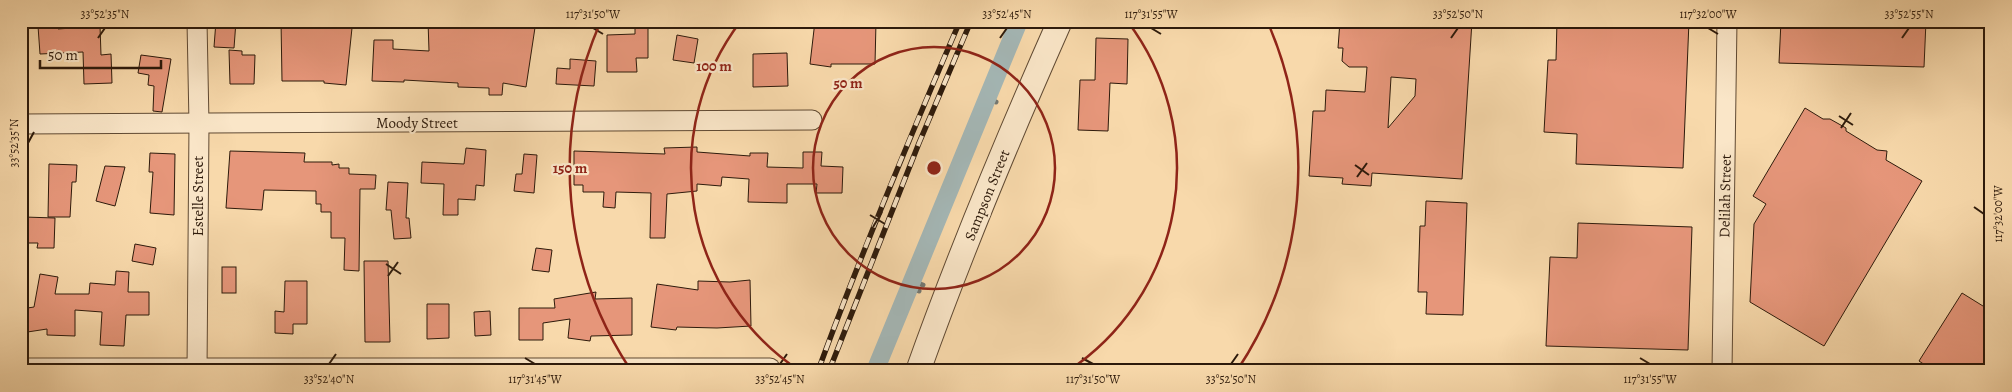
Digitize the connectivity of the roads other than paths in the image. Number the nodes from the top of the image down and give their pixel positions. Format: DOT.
graph roads {
  1 [pos="197,21"];
  2 [pos="1060,21"];
  3 [pos="1728,21"];
  4 [pos="812,120"];
  5 [pos="21,124"];
  6 [pos="199,124"];
  7 [pos="21,368"];
  8 [pos="770,368"];
  9 [pos="197,369"];
  10 [pos="918,371"];
  11 [pos="1722,371"];
  1 -- 6 [label="street, Estelle Street"];
  2 -- 10 [label="street, Sampson Street"];
  3 -- 11 [label="street, Delilah Street"];
  4 -- 6 [label="street, Moody Street"];
  5 -- 6 [label="street, Moody Street"];
  6 -- 9 [label="street, Estelle Street"];
  7 -- 9 [label="street"];
  8 -- 9 [label="street"];
}
